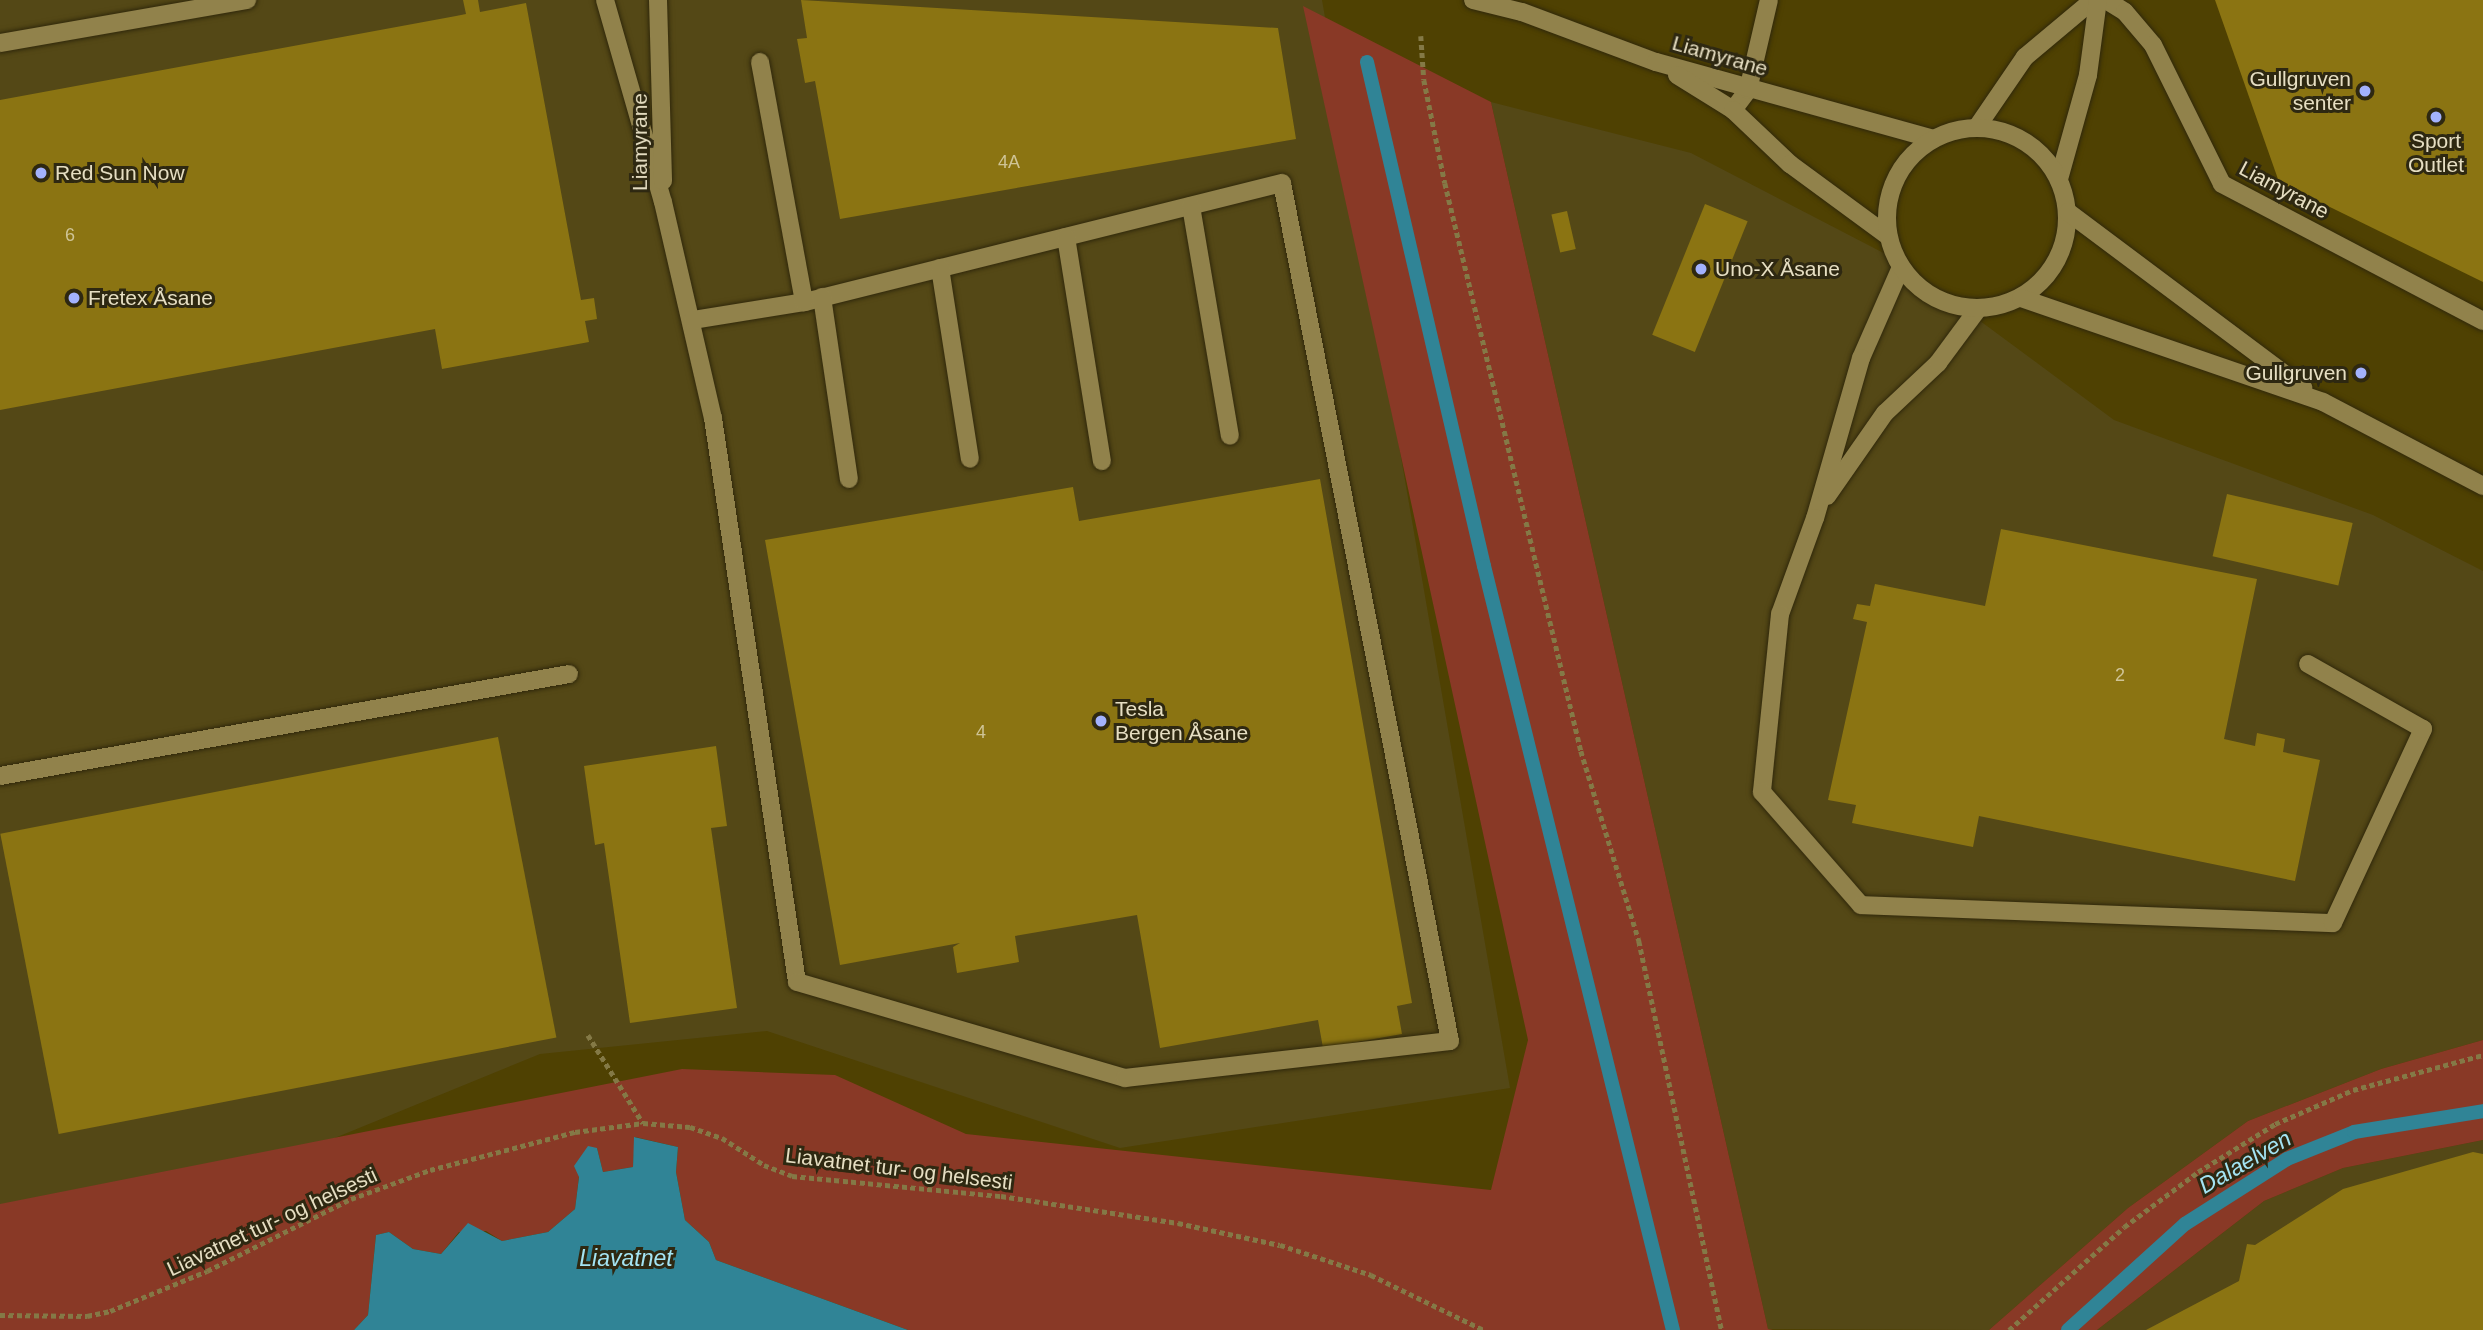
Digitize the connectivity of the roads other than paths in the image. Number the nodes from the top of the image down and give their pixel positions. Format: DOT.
graph roads {
  1 [pos="242,0"];
  2 [pos="605,0"];
  3 [pos="658,0"];
  4 [pos="1473,0"];
  5 [pos="1769,0"];
  6 [pos="2096,0"];
  7 [pos="2106,0"];
  8 [pos="0,43"];
  9 [pos="760,62"];
  10 [pos="1656,62"];
  11 [pos="1748,90"];
  12 [pos="1733,110"];
  13 [pos="1977,127"];
  14 [pos="1933,139"];
  15 [pos="2059,179"];
  16 [pos="663,202"];
  17 [pos="1191,206"];
  18 [pos="2068,212"];
  19 [pos="1888,236"];
  20 [pos="1066,237"];
  21 [pos="1900,267"];
  22 [pos="940,268"];
  23 [pos="822,297"];
  24 [pos="2021,298"];
  25 [pos="804,302"];
  26 [pos="1978,309"];
  27 [pos="693,320"];
  28 [pos="2483,321"];
  29 [pos="2323,402"];
  30 [pos="1230,436"];
  31 [pos="971,459"];
  32 [pos="1102,461"];
  33 [pos="849,479"];
  34 [pos="2483,486"];
  35 [pos="1817,510"];
  36 [pos="2308,664"];
  37 [pos="569,674"];
  38 [pos="0,776"];
  1 -- 8 [label="main road"];
  2 -- 16 [label="main road, Liamyrane"];
  3 -- 16 [label="main road, Liamyrane"];
  4 -- 10 [label="main road, Liamyrane"];
  5 -- 11 [label="main road"];
  6 -- 13 [label="main road"];
  6 -- 15 [label="main road"];
  7 -- 28 [label="main road, Liamyrane"];
  9 -- 25 [label="main road"];
  10 -- 11 [label="main road, Liamyrane"];
  10 -- 12 [label="main road, Liamyrane"];
  11 -- 12 [label="main road"];
  11 -- 14 [label="main road, Liamyrane"];
  12 -- 19 [label="main road, Liamyrane"];
  13 -- 14 [label="main road"];
  13 -- 15 [label="main road"];
  14 -- 19 [label="main road"];
  15 -- 18 [label="main road"];
  16 -- 27 [label="main road"];
  17 -- 20 [label="main road"];
  17 -- 27 [label="main road"];
  17 -- 30 [label="main road"];
  18 -- 24 [label="main road"];
  18 -- 29 [label="main road"];
  19 -- 21 [label="main road"];
  20 -- 22 [label="main road"];
  20 -- 32 [label="main road"];
  21 -- 26 [label="main road"];
  21 -- 35 [label="main road"];
  22 -- 23 [label="main road"];
  22 -- 31 [label="main road"];
  23 -- 25 [label="main road"];
  23 -- 33 [label="main road"];
  24 -- 26 [label="main road"];
  24 -- 29 [label="main road"];
  25 -- 27 [label="main road"];
  26 -- 35 [label="main road"];
  29 -- 34 [label="main road"];
  35 -- 36 [label="main road"];
  37 -- 38 [label="main road"];
}
